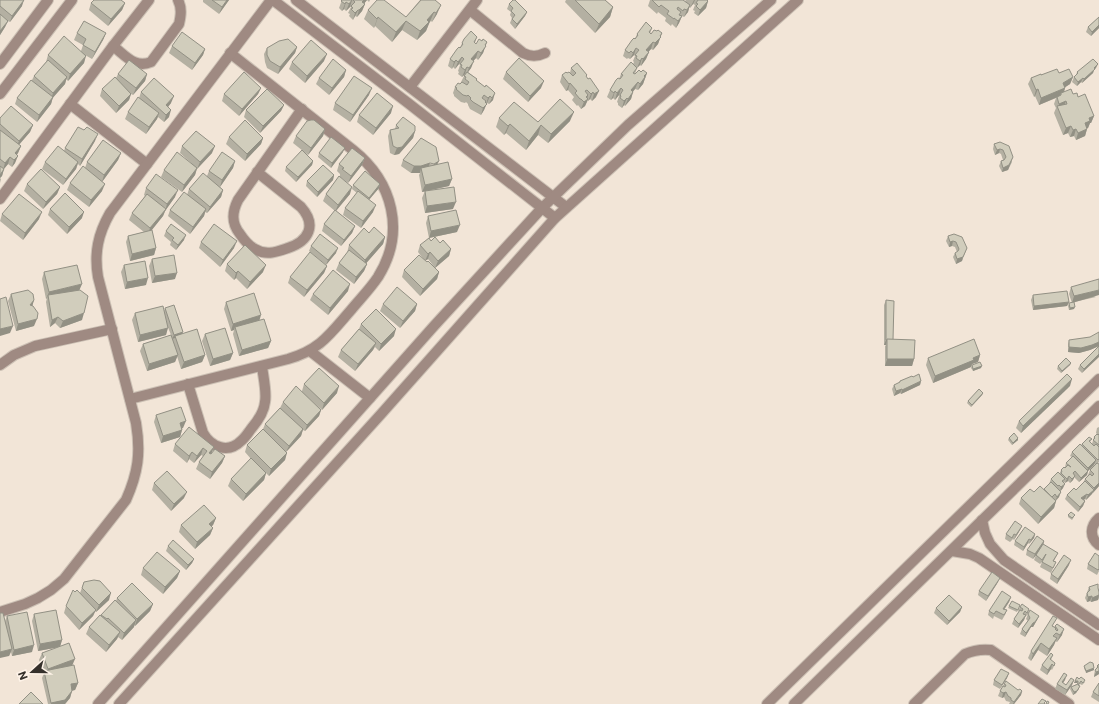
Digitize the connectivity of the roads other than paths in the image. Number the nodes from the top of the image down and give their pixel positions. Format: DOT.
graph roads {
  1 [pos="48,0"];
  2 [pos="72,0"];
  3 [pos="149,0"];
  4 [pos="178,0"];
  5 [pos="272,0"];
  6 [pos="296,0"];
  7 [pos="477,0"];
  8 [pos="771,0"];
  9 [pos="798,0"];
  10 [pos="470,10"];
  11 [pos="114,46"];
  12 [pos="230,53"];
  13 [pos="545,53"];
  14 [pos="0,64"];
  15 [pos="410,87"];
  16 [pos="0,94"];
  17 [pos="70,104"];
  18 [pos="302,109"];
  19 [pos="147,164"];
  20 [pos="257,172"];
  21 [pos="553,197"];
  22 [pos="0,198"];
  23 [pos="566,207"];
  24 [pos="542,208"];
  25 [pos="555,218"];
  26 [pos="112,329"];
  27 [pos="310,351"];
  28 [pos="0,365"];
  29 [pos="262,366"];
  30 [pos="1099,379"];
  31 [pos="188,384"];
  32 [pos="370,398"];
  33 [pos="130,399"];
  34 [pos="1099,406"];
  35 [pos="1099,518"];
  36 [pos="982,520"];
  37 [pos="1099,545"];
  38 [pos="952,550"];
  39 [pos="995,551"];
  40 [pos="987,564"];
  41 [pos="0,612"];
  42 [pos="1099,625"];
  43 [pos="1099,640"];
  44 [pos="98,704"];
  45 [pos="119,704"];
  46 [pos="767,704"];
  47 [pos="794,704"];
  48 [pos="914,704"];
  49 [pos="1069,704"];
  1 -- 14 [label="street"];
  2 -- 16 [label="street"];
  3 -- 11 [label="street"];
  4 -- 11 [label="street"];
  5 -- 12 [label="street"];
  5 -- 24 [label="street"];
  6 -- 15 [label="street"];
  7 -- 10 [label="street"];
  8 -- 21 [label="street"];
  9 -- 23 [label="street"];
  10 -- 13 [label="street"];
  10 -- 15 [label="street"];
  11 -- 17 [label="street"];
  12 -- 18 [label="street"];
  12 -- 19 [label="street"];
  15 -- 21 [label="street"];
  17 -- 19 [label="street"];
  17 -- 22 [label="street"];
  18 -- 20 [label="street"];
  18 -- 27 [label="street"];
  19 -- 26 [label="street"];
  20 -- 20 [label="street"];
  21 -- 23 [label="street"];
  21 -- 24 [label="street"];
  23 -- 25 [label="street"];
  24 -- 25 [label="street"];
  24 -- 32 [label="street"];
  25 -- 45 [label="street"];
  26 -- 28 [label="street"];
  26 -- 33 [label="street"];
  27 -- 29 [label="street"];
  27 -- 32 [label="street"];
  29 -- 31 [label="street"];
  29 -- 31 [label="street"];
  30 -- 46 [label="street"];
  31 -- 33 [label="street"];
  32 -- 44 [label="street"];
  33 -- 41 [label="street"];
  34 -- 36 [label="street"];
  35 -- 37 [label="street"];
  36 -- 38 [label="street"];
  36 -- 39 [label="street"];
  38 -- 40 [label="street"];
  38 -- 47 [label="street"];
  39 -- 40 [label="street"];
  39 -- 42 [label="street"];
  40 -- 43 [label="street"];
  48 -- 49 [label="street"];
}
